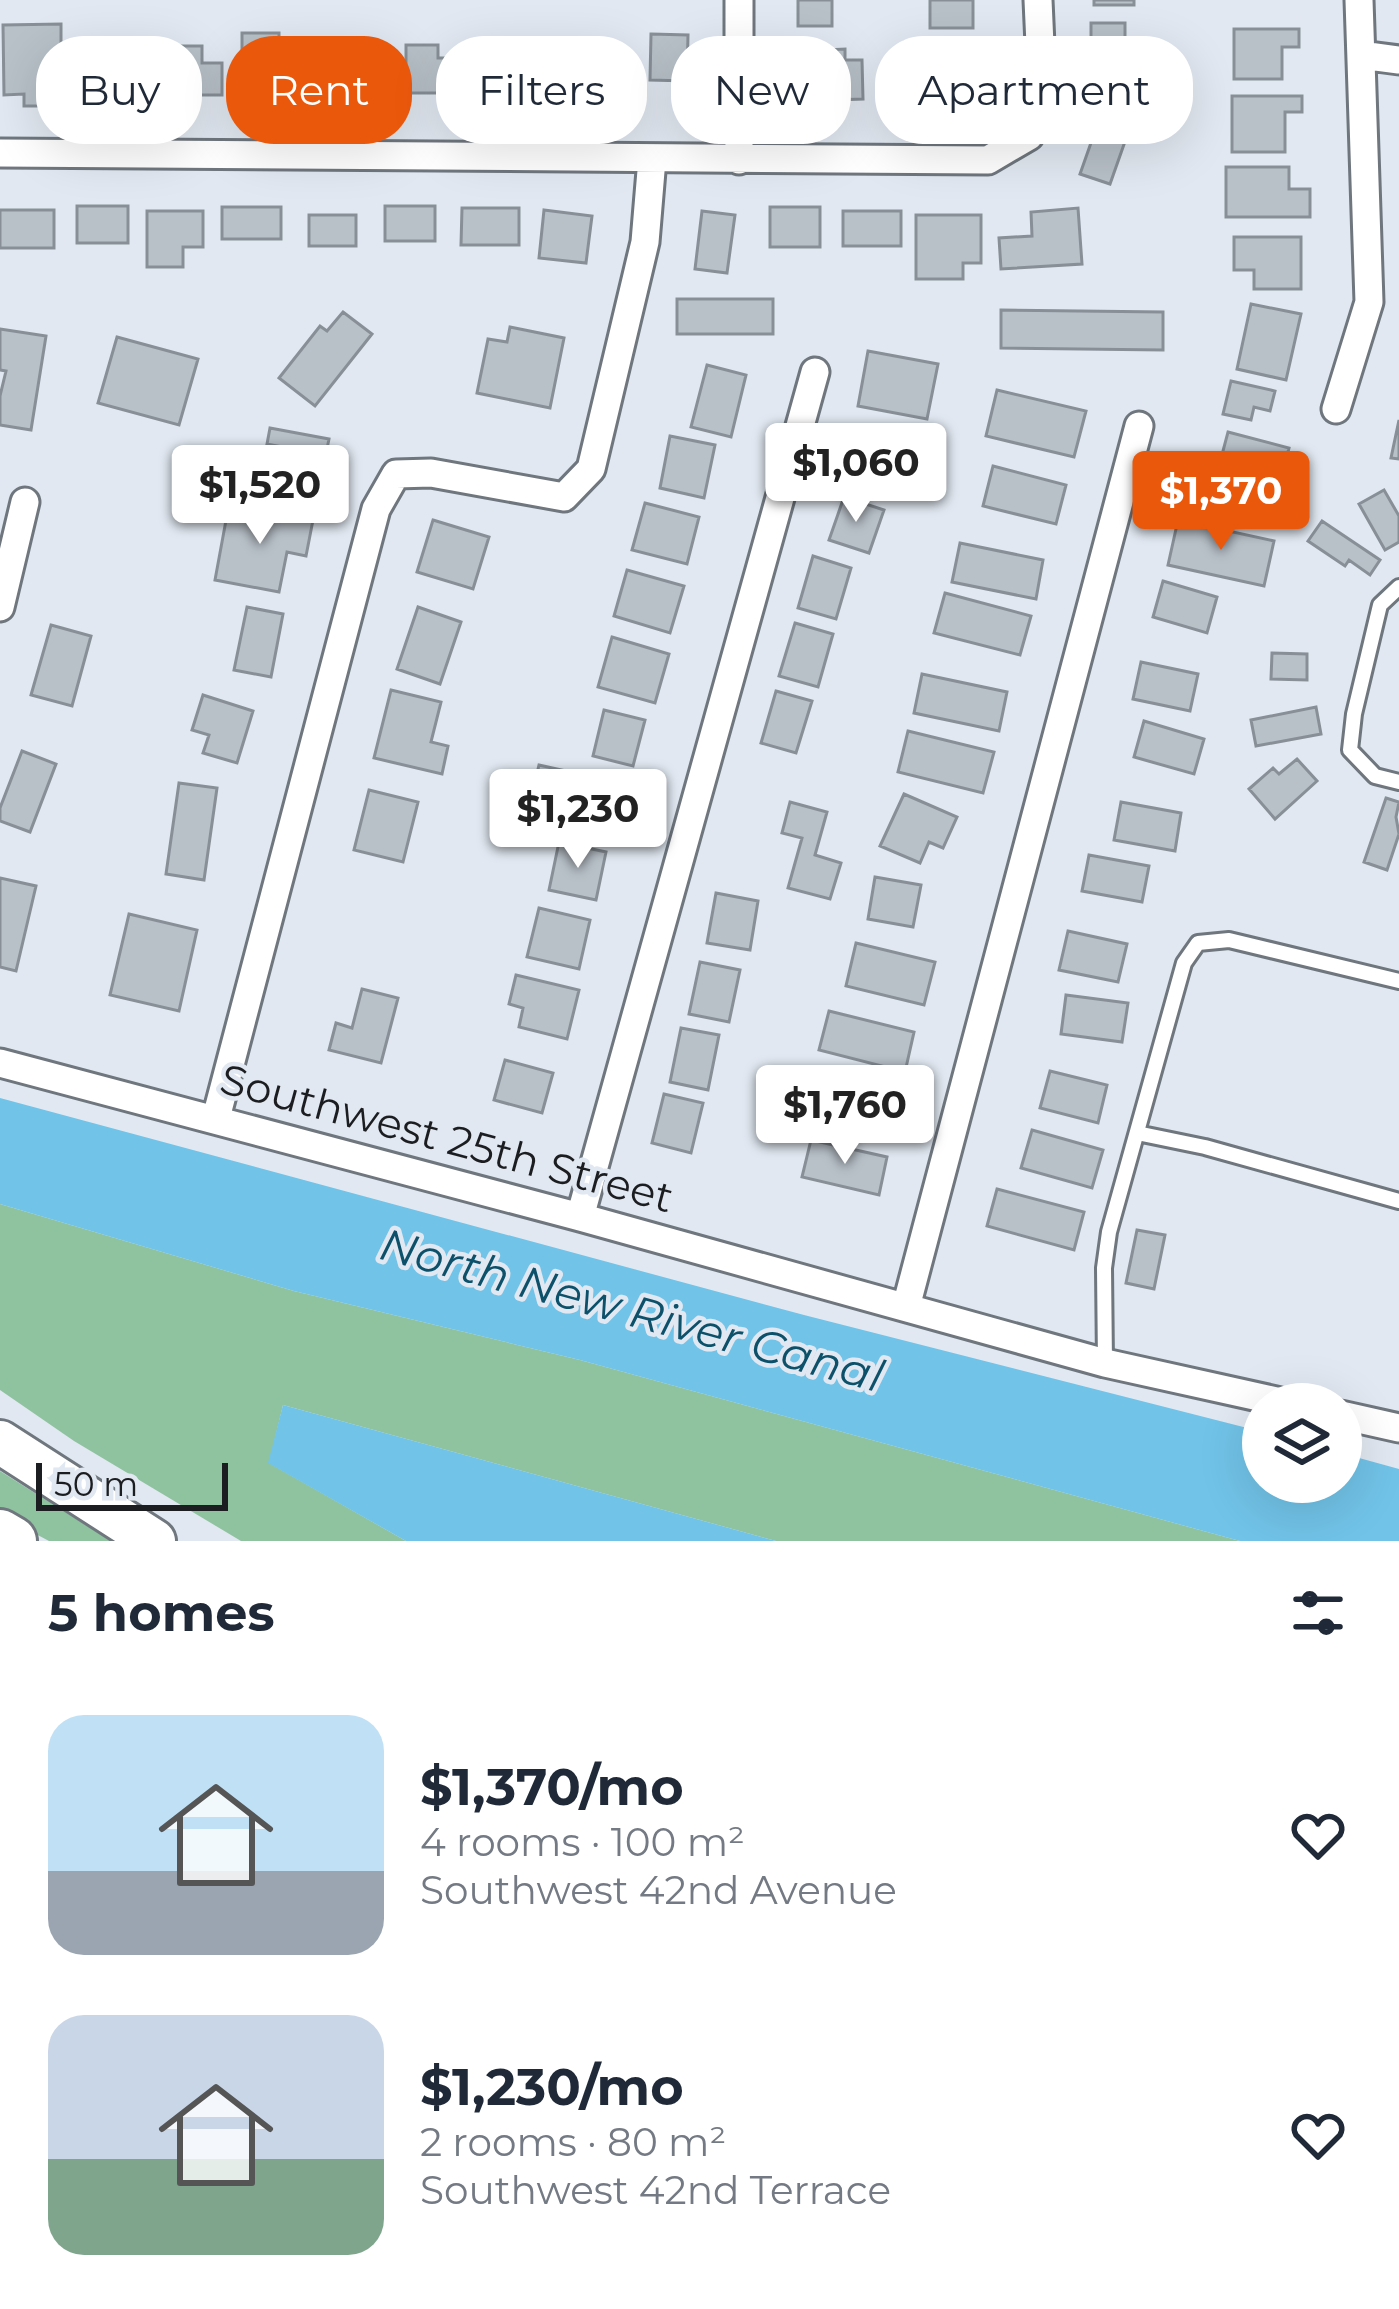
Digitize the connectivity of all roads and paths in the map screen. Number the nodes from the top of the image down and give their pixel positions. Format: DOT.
graph roads {
  1 [pos="739,0"];
  2 [pos="1038,0"];
  3 [pos="1359,0"];
  4 [pos="1361,55"];
  5 [pos="1399,60"];
  6 [pos="0,153"];
  7 [pos="652,159"];
  8 [pos="739,160"];
  9 [pos="815,372"];
  10 [pos="1336,409"];
  11 [pos="1139,426"];
  12 [pos="25,502"];
  13 [pos="1399,587"];
  14 [pos="0,608"];
  15 [pos="1399,782"];
  16 [pos="1399,981"];
  17 [pos="0,1063"];
  18 [pos="216,1118"];
  19 [pos="1137,1133"];
  20 [pos="1399,1202"];
  21 [pos="580,1216"];
  22 [pos="906,1307"];
  23 [pos="1106,1363"];
  24 [pos="1242,1393"];
  25 [pos="1362,1420"];
  26 [pos="1399,1428"];
  27 [pos="16,1451"];
  28 [pos="0,1534"];
  29 [pos="12,1541"];
  30 [pos="154,1541"];
  31 [pos="182,1541"];
  1 -- 8 [label="street"];
  2 -- 8 [label="street"];
  3 -- 4 [label="street"];
  4 -- 5 [label="street"];
  4 -- 10 [label="street"];
  6 -- 7 [label="street"];
  7 -- 8 [label="street"];
  7 -- 18 [label="street"];
  9 -- 21 [label="street"];
  11 -- 22 [label="street"];
  12 -- 14 [label="street"];
  13 -- 15 [label="lane"];
  16 -- 19 [label="lane"];
  17 -- 18 [label="street, Southwest 25th Street"];
  18 -- 21 [label="street, Southwest 25th Street"];
  19 -- 20 [label="lane"];
  19 -- 23 [label="lane"];
  21 -- 22 [label="street, Southwest 25th Street"];
  22 -- 23 [label="street, Southwest 25th Street"];
  23 -- 24 [label="street, Southwest 25th Street"];
  25 -- 26 [label="street"];
  27 -- 30 [label="main road"];
  27 -- 31 [label="main road"];
  28 -- 29 [label="highway"];
}
